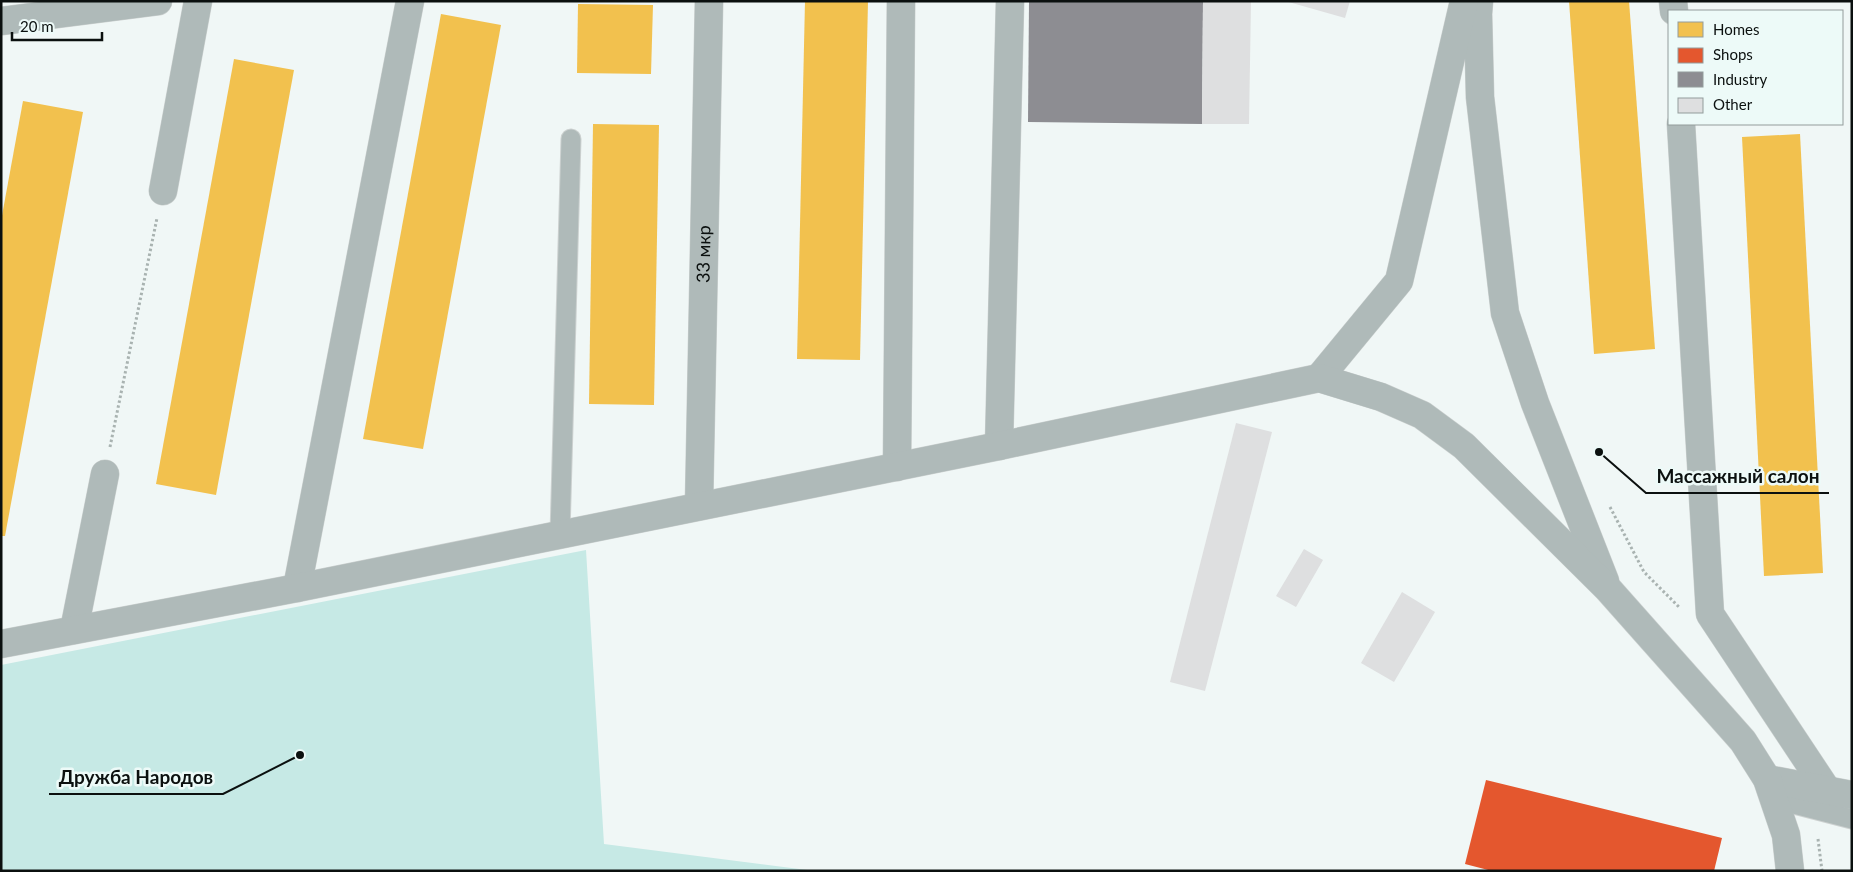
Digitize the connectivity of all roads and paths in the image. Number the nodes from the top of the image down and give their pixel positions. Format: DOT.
graph roads {
  1 [pos="158,1"];
  2 [pos="198,1"];
  3 [pos="410,1"];
  4 [pos="709,1"];
  5 [pos="900,1"];
  6 [pos="1010,1"];
  7 [pos="1464,1"];
  8 [pos="1479,1"];
  9 [pos="1,21"];
  10 [pos="1681,125"];
  11 [pos="571,139"];
  12 [pos="162,192"];
  13 [pos="1319,378"];
  14 [pos="998,446"];
  15 [pos="897,466"];
  16 [pos="105,474"];
  17 [pos="1608,504"];
  18 [pos="699,506"];
  19 [pos="560,534"];
  20 [pos="297,588"];
  21 [pos="1608,589"];
  22 [pos="1681,609"];
  23 [pos="74,630"];
  24 [pos="1,644"];
  25 [pos="1770,789"];
  26 [pos="1829,798"];
  27 [pos="1852,819"];
  28 [pos="1790,871"];
  29 [pos="1822,871"];
  1 -- 9 [label="street"];
  2 -- 12 [label="street"];
  3 -- 20 [label="street"];
  4 -- 18 [label="street, 33 мкр"];
  5 -- 15 [label="street"];
  6 -- 14 [label="street"];
  7 -- 13 [label="street"];
  8 -- 21 [label="street"];
  10 -- 26 [label="street"];
  11 -- 19 [label="lane"];
  12 -- 16 [label="path"];
  13 -- 14 [label="street"];
  13 -- 21 [label="street"];
  14 -- 15 [label="street"];
  15 -- 18 [label="street"];
  16 -- 23 [label="street"];
  17 -- 22 [label="path"];
  18 -- 19 [label="street"];
  19 -- 20 [label="street"];
  20 -- 23 [label="street"];
  21 -- 25 [label="street"];
  23 -- 24 [label="street"];
  25 -- 26 [label="street"];
  25 -- 28 [label="street"];
  26 -- 27 [label="lane"];
  26 -- 29 [label="path"];
}
